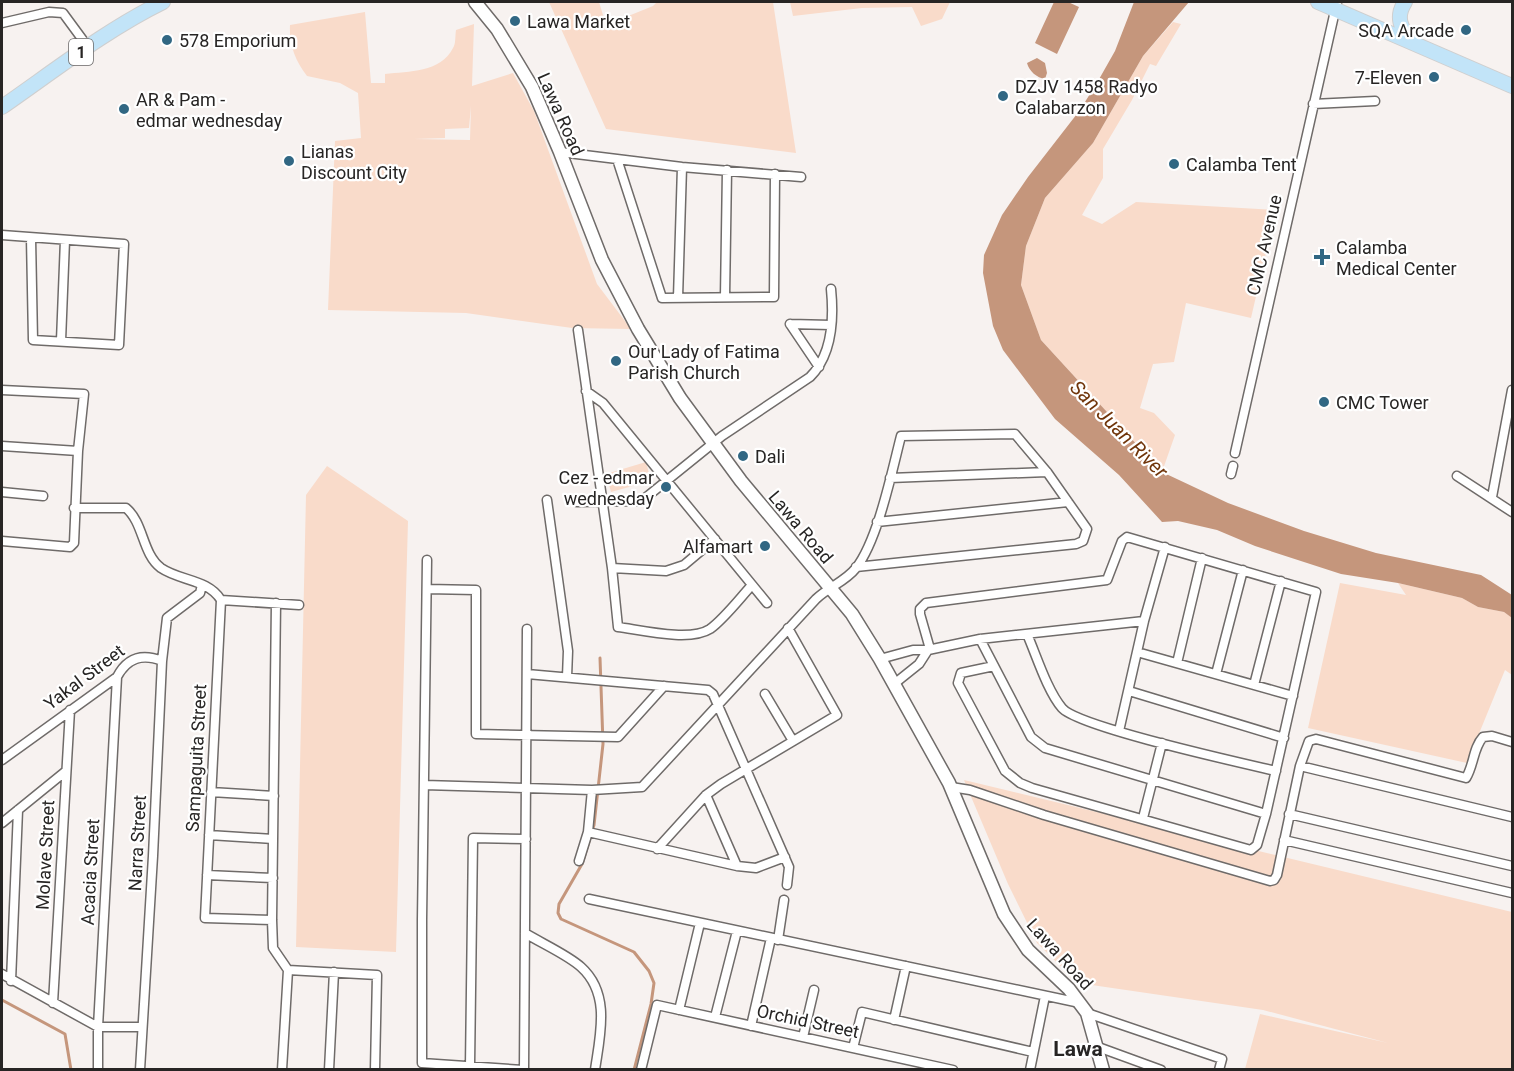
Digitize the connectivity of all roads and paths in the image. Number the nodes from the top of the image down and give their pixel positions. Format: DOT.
graph roads {
  1 [pos="163,2"];
  2 [pos="476,2"];
  3 [pos="1318,2"];
  4 [pos="1405,2"];
  5 [pos="1336,3"];
  6 [pos="2,23"];
  7 [pos="1411,42"];
  8 [pos="88,47"];
  9 [pos="1512,86"];
  10 [pos="1375,101"];
  11 [pos="1313,104"];
  12 [pos="2,107"];
  13 [pos="560,152"];
  14 [pos="616,159"];
  15 [pos="682,167"];
  16 [pos="727,171"];
  17 [pos="775,174"];
  18 [pos="801,177"];
  19 [pos="2,235"];
  20 [pos="31,238"];
  21 [pos="65,240"];
  22 [pos="831,289"];
  23 [pos="725,297"];
  24 [pos="678,298"];
  25 [pos="831,325"];
  26 [pos="578,330"];
  27 [pos="61,341"];
  28 [pos="819,368"];
  29 [pos="2,390"];
  30 [pos="1512,390"];
  31 [pos="586,391"];
  32 [pos="713,444"];
  33 [pos="2,446"];
  34 [pos="78,452"];
  35 [pos="1235,453"];
  36 [pos="1047,472"];
  37 [pos="1457,476"];
  38 [pos="890,478"];
  39 [pos="668,479"];
  40 [pos="2,492"];
  41 [pos="43,496"];
  42 [pos="1492,497"];
  43 [pos="547,500"];
  44 [pos="577,502"];
  45 [pos="601,502"];
  46 [pos="1068,502"];
  47 [pos="74,508"];
  48 [pos="1512,512"];
  49 [pos="877,522"];
  50 [pos="715,539"];
  51 [pos="2,541"];
  52 [pos="1165,548"];
  53 [pos="1203,558"];
  54 [pos="427,560"];
  55 [pos="856,567"];
  56 [pos="612,568"];
  57 [pos="1243,570"];
  58 [pos="1281,581"];
  59 [pos="202,585"];
  60 [pos="752,585"];
  61 [pos="830,588"];
  62 [pos="427,589"];
  63 [pos="221,600"];
  64 [pos="276,603"];
  65 [pos="767,603"];
  66 [pos="299,605"];
  67 [pos="1144,621"];
  68 [pos="788,628"];
  69 [pos="527,629"];
  70 [pos="1027,634"];
  71 [pos="980,639"];
  72 [pos="929,650"];
  73 [pos="1137,652"];
  74 [pos="880,659"];
  75 [pos="162,661"];
  76 [pos="1177,663"];
  77 [pos="994,666"];
  78 [pos="527,674"];
  79 [pos="1216,674"];
  80 [pos="117,677"];
  81 [pos="567,677"];
  82 [pos="894,684"];
  83 [pos="1254,685"];
  84 [pos="664,686"];
  85 [pos="1129,690"];
  86 [pos="765,694"];
  87 [pos="1293,696"];
  88 [pos="719,704"];
  89 [pos="70,710"];
  90 [pos="1119,731"];
  91 [pos="526,735"];
  92 [pos="1284,738"];
  93 [pos="793,741"];
  94 [pos="1512,742"];
  95 [pos="1162,743"];
  96 [pos="2,760"];
  97 [pos="1300,766"];
  98 [pos="748,768"];
  99 [pos="66,771"];
  100 [pos="1276,771"];
  101 [pos="1152,782"];
  102 [pos="424,785"];
  103 [pos="526,787"];
  104 [pos="951,787"];
  105 [pos="592,790"];
  106 [pos="211,792"];
  107 [pos="706,795"];
  108 [pos="274,796"];
  109 [pos="18,810"];
  110 [pos="1266,814"];
  111 [pos="1289,814"];
  112 [pos="1512,817"];
  113 [pos="1143,818"];
  114 [pos="2,823"];
  115 [pos="588,832"];
  116 [pos="209,835"];
  117 [pos="273,839"];
  118 [pos="526,839"];
  119 [pos="1284,840"];
  120 [pos="657,849"];
  121 [pos="785,857"];
  122 [pos="579,861"];
  123 [pos="737,866"];
  124 [pos="1512,866"];
  125 [pos="207,875"];
  126 [pos="273,878"];
  127 [pos="787,885"];
  128 [pos="1512,893"];
  129 [pos="589,899"];
  130 [pos="784,900"];
  131 [pos="272,920"];
  132 [pos="700,923"];
  133 [pos="737,931"];
  134 [pos="525,933"];
  135 [pos="775,939"];
  136 [pos="906,966"];
  137 [pos="288,970"];
  138 [pos="334,972"];
  139 [pos="2,974"];
  140 [pos="11,981"];
  141 [pos="814,990"];
  142 [pos="1046,996"];
  143 [pos="53,1003"];
  144 [pos="1084,1008"];
  145 [pos="679,1010"];
  146 [pos="714,1017"];
  147 [pos="894,1020"];
  148 [pos="751,1026"];
  149 [pos="98,1027"];
  150 [pos="142,1027"];
  151 [pos="803,1037"];
  152 [pos="1098,1047"];
  153 [pos="853,1048"];
  154 [pos="1033,1052"];
  155 [pos="470,1066"];
  156 [pos="98,1070"];
  157 [pos="140,1070"];
  158 [pos="282,1070"];
  159 [pos="329,1070"];
  160 [pos="375,1070"];
  161 [pos="523,1070"];
  162 [pos="595,1070"];
  163 [pos="640,1070"];
  164 [pos="953,1070"];
  165 [pos="1030,1070"];
  166 [pos="1103,1070"];
  167 [pos="1161,1070"];
  168 [pos="1219,1070"];
  1 -- 8 [label="highway, 1"];
  2 -- 13 [label="main road, Lawa Road"];
  3 -- 5 [label="highway"];
  4 -- 7 [label="highway"];
  5 -- 7 [label="highway"];
  5 -- 11 [label="street, CMC Avenue"];
  6 -- 8 [label="street"];
  7 -- 9 [label="highway"];
  8 -- 12 [label="highway, 1"];
  10 -- 11 [label="street"];
  11 -- 35 [label="street, CMC Avenue"];
  13 -- 14 [label="street"];
  13 -- 32 [label="main road, Lawa Road"];
  14 -- 15 [label="street"];
  14 -- 24 [label="street"];
  15 -- 16 [label="street"];
  15 -- 24 [label="street"];
  16 -- 17 [label="street"];
  16 -- 23 [label="street"];
  17 -- 18 [label="street"];
  17 -- 23 [label="street"];
  19 -- 20 [label="street"];
  20 -- 21 [label="street"];
  20 -- 27 [label="street"];
  21 -- 27 [label="street"];
  21 -- 27 [label="street"];
  22 -- 25 [label="street"];
  23 -- 24 [label="street"];
  25 -- 28 [label="street"];
  25 -- 28 [label="street"];
  26 -- 31 [label="street"];
  28 -- 32 [label="street"];
  29 -- 34 [label="street"];
  30 -- 42 [label="street"];
  31 -- 39 [label="street"];
  31 -- 45 [label="street"];
  32 -- 39 [label="street"];
  32 -- 61 [label="main road, Lawa Road"];
  33 -- 34 [label="street"];
  34 -- 47 [label="street"];
  36 -- 38 [label="street"];
  36 -- 38 [label="street"];
  36 -- 46 [label="street"];
  37 -- 42 [label="street"];
  38 -- 49 [label="street"];
  39 -- 45 [label="street"];
  39 -- 50 [label="street"];
  40 -- 41 [label="street"];
  42 -- 48 [label="street"];
  43 -- 81 [label="street"];
  44 -- 45 [label="street"];
  45 -- 56 [label="street"];
  46 -- 49 [label="street"];
  46 -- 55 [label="street"];
  47 -- 51 [label="street"];
  47 -- 59 [label="street"];
  49 -- 55 [label="street"];
  50 -- 56 [label="street"];
  50 -- 60 [label="street"];
  52 -- 53 [label="street"];
  52 -- 67 [label="street"];
  52 -- 72 [label="street"];
  53 -- 57 [label="street"];
  53 -- 76 [label="street"];
  54 -- 62 [label="street"];
  55 -- 61 [label="street"];
  56 -- 60 [label="street"];
  57 -- 58 [label="street"];
  57 -- 79 [label="street"];
  58 -- 83 [label="street"];
  58 -- 87 [label="street"];
  59 -- 63 [label="street"];
  59 -- 75 [label="street, Narra Street"];
  60 -- 65 [label="street"];
  61 -- 68 [label="street"];
  61 -- 74 [label="main road, Lawa Road"];
  62 -- 91 [label="street"];
  62 -- 102 [label="street"];
  63 -- 64 [label="street"];
  63 -- 106 [label="street, Sampaguita Street"];
  64 -- 66 [label="street"];
  64 -- 108 [label="street"];
  67 -- 70 [label="street"];
  67 -- 73 [label="street"];
  68 -- 88 [label="street"];
  68 -- 93 [label="street"];
  69 -- 78 [label="street"];
  70 -- 71 [label="street"];
  70 -- 90 [label="street"];
  71 -- 72 [label="street"];
  71 -- 77 [label="street"];
  72 -- 74 [label="street"];
  72 -- 82 [label="street"];
  73 -- 76 [label="street"];
  73 -- 85 [label="street"];
  74 -- 82 [label="main road, Lawa Road"];
  75 -- 80 [label="street, Yakal Street"];
  75 -- 150 [label="street, Narra Street"];
  76 -- 79 [label="street"];
  77 -- 101 [label="street"];
  77 -- 113 [label="street"];
  78 -- 81 [label="street"];
  78 -- 91 [label="street"];
  79 -- 83 [label="street"];
  80 -- 89 [label="street, Yakal Street"];
  80 -- 149 [label="street, Acacia Street"];
  81 -- 84 [label="street"];
  82 -- 104 [label="main road, Lawa Road"];
  83 -- 87 [label="street"];
  84 -- 88 [label="street"];
  84 -- 91 [label="street"];
  85 -- 90 [label="street"];
  85 -- 92 [label="street"];
  86 -- 93 [label="street"];
  87 -- 92 [label="street"];
  88 -- 98 [label="street"];
  88 -- 105 [label="street"];
  89 -- 96 [label="street, Yakal Street"];
  89 -- 99 [label="street, Molave Street"];
  90 -- 95 [label="street"];
  91 -- 103 [label="street"];
  92 -- 100 [label="street"];
  93 -- 98 [label="street"];
  94 -- 97 [label="street"];
  95 -- 100 [label="street"];
  95 -- 101 [label="street"];
  97 -- 111 [label="street"];
  97 -- 112 [label="street"];
  98 -- 107 [label="street"];
  98 -- 121 [label="street"];
  99 -- 109 [label="street"];
  99 -- 143 [label="street, Molave Street"];
  100 -- 110 [label="street"];
  101 -- 110 [label="street"];
  101 -- 113 [label="street"];
  102 -- 103 [label="street"];
  102 -- 155 [label="street"];
  103 -- 105 [label="street"];
  103 -- 118 [label="street"];
  104 -- 119 [label="street"];
  104 -- 144 [label="main road, Lawa Road"];
  105 -- 115 [label="street"];
  106 -- 108 [label="street"];
  106 -- 116 [label="street, Sampaguita Street"];
  107 -- 120 [label="street"];
  107 -- 123 [label="street"];
  108 -- 117 [label="street"];
  109 -- 114 [label="street"];
  109 -- 140 [label="street"];
  110 -- 113 [label="street"];
  111 -- 119 [label="street"];
  111 -- 124 [label="street"];
  115 -- 120 [label="street"];
  115 -- 122 [label="street"];
  116 -- 117 [label="street"];
  116 -- 125 [label="street, Sampaguita Street"];
  117 -- 126 [label="street"];
  118 -- 134 [label="street"];
  118 -- 155 [label="street"];
  119 -- 128 [label="street"];
  120 -- 123 [label="street"];
  121 -- 123 [label="street"];
  121 -- 127 [label="street"];
  125 -- 126 [label="street"];
  125 -- 131 [label="street, Sampaguita Street"];
  126 -- 131 [label="street"];
  129 -- 132 [label="street"];
  130 -- 135 [label="street"];
  131 -- 137 [label="street"];
  132 -- 133 [label="street"];
  132 -- 145 [label="street"];
  133 -- 135 [label="street"];
  133 -- 146 [label="street"];
  134 -- 161 [label="street"];
  134 -- 162 [label="street"];
  135 -- 136 [label="street"];
  135 -- 148 [label="street"];
  136 -- 142 [label="street"];
  136 -- 147 [label="street"];
  137 -- 138 [label="street"];
  137 -- 158 [label="street"];
  138 -- 159 [label="street"];
  138 -- 160 [label="street"];
  139 -- 140 [label="street"];
  140 -- 143 [label="street"];
  141 -- 151 [label="street"];
  142 -- 144 [label="street"];
  142 -- 154 [label="street"];
  143 -- 149 [label="street"];
  144 -- 152 [label="main road, Lawa Road"];
  144 -- 168 [label="street"];
  145 -- 146 [label="street, Orchid Street"];
  145 -- 163 [label="street, Orchid Street"];
  146 -- 148 [label="street, Orchid Street"];
  147 -- 153 [label="street"];
  147 -- 154 [label="street"];
  148 -- 151 [label="street, Orchid Street"];
  149 -- 150 [label="street"];
  149 -- 156 [label="street, Acacia Street"];
  150 -- 157 [label="street, Narra Street"];
  151 -- 153 [label="street, Orchid Street"];
  152 -- 166 [label="main road, Lawa Road"];
  152 -- 167 [label="street"];
  153 -- 164 [label="street, Orchid Street"];
  154 -- 165 [label="street"];
  155 -- 161 [label="street"];
}
